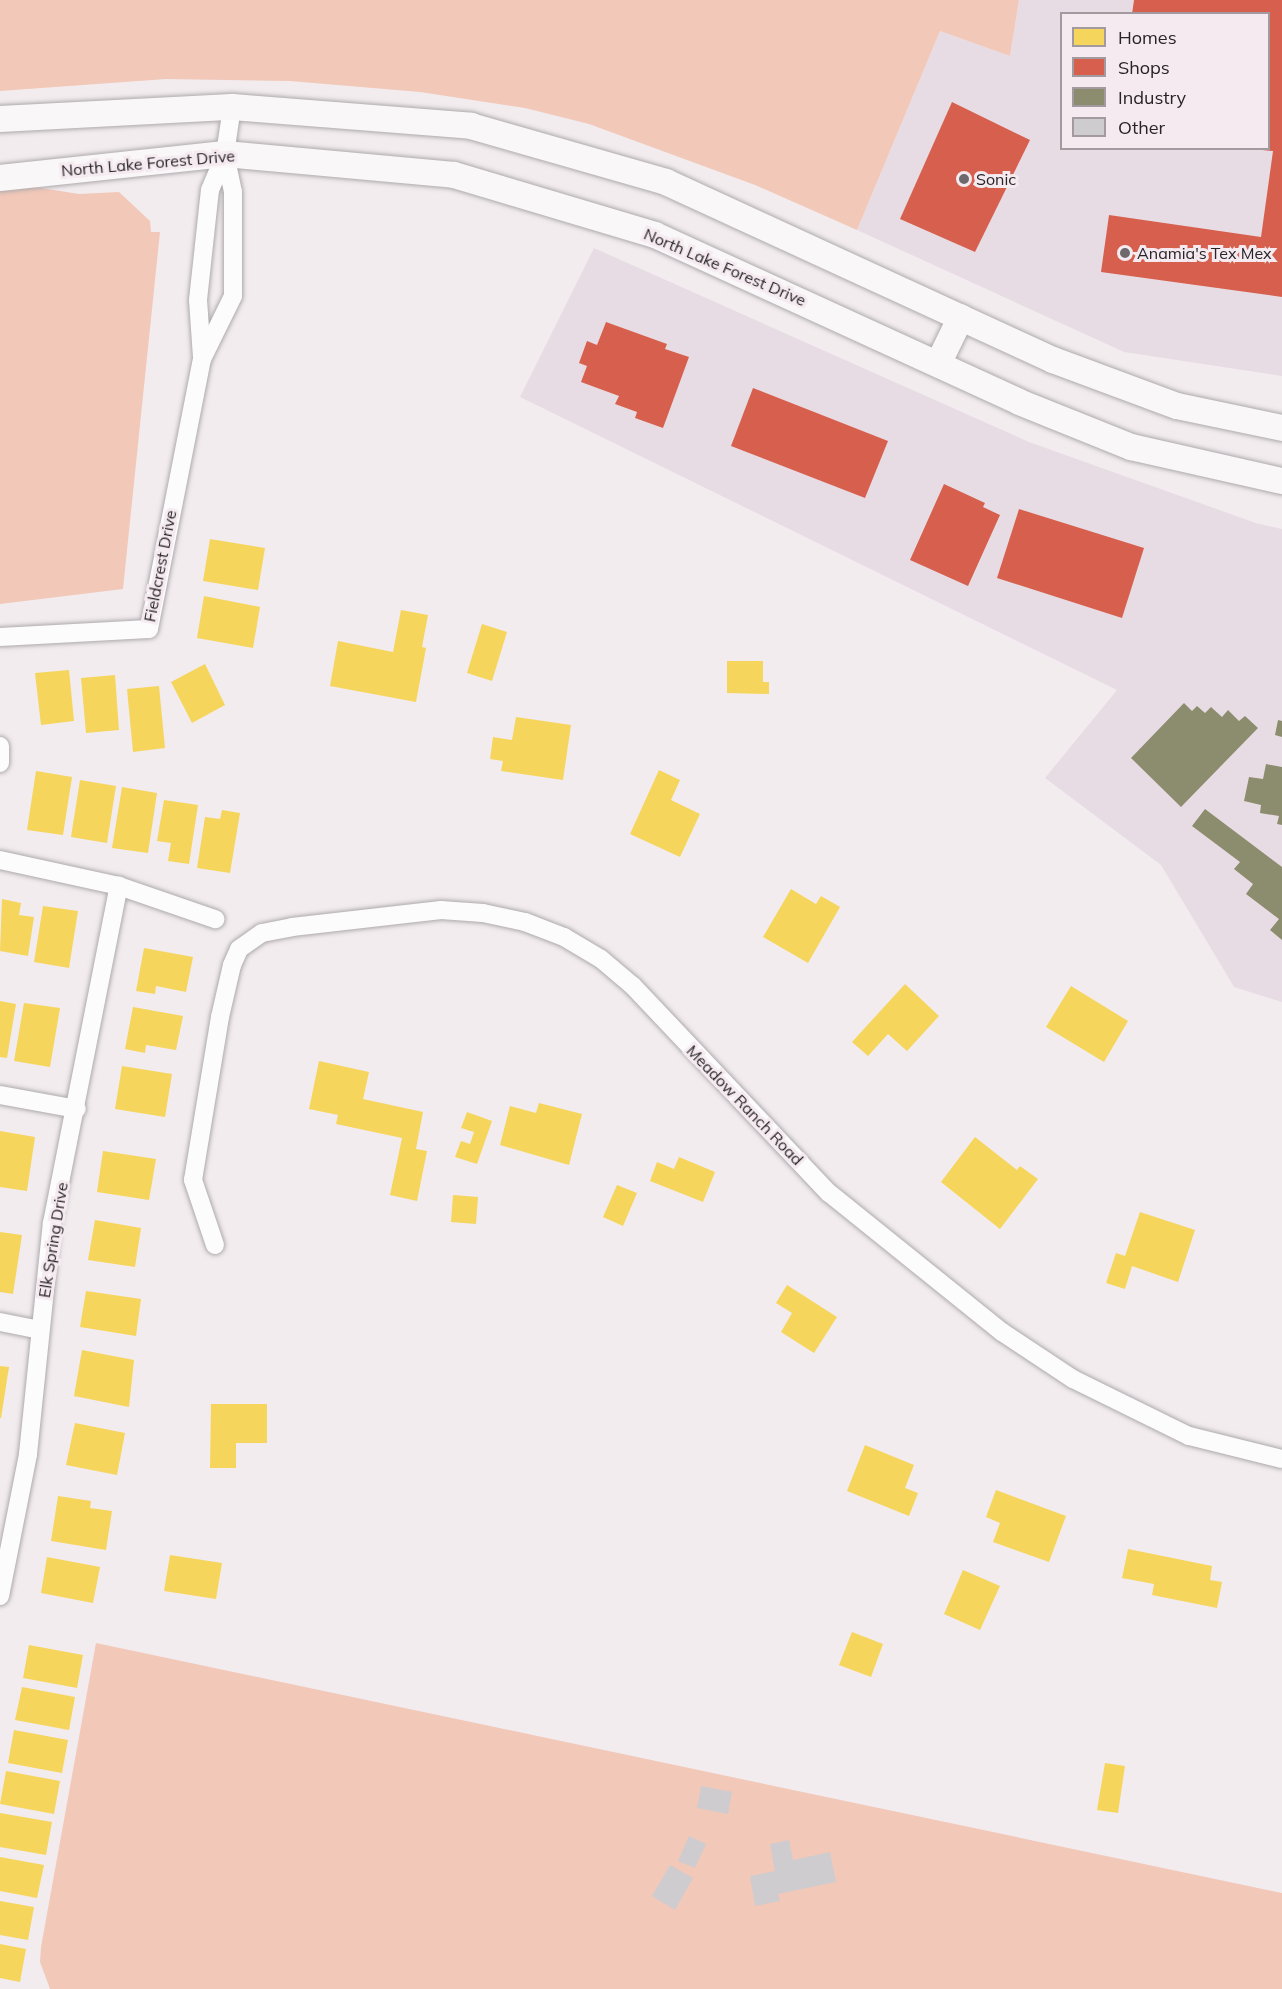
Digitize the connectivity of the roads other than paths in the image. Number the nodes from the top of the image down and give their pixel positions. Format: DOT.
graph roads {
  1 [pos="232,107"];
  2 [pos="0,119"];
  3 [pos="225,154"];
  4 [pos="0,178"];
  5 [pos="961,316"];
  6 [pos="202,359"];
  7 [pos="938,364"];
  8 [pos="1282,428"];
  9 [pos="1282,481"];
  10 [pos="0,637"];
  11 [pos="0,746"];
  12 [pos="0,763"];
  13 [pos="0,860"];
  14 [pos="119,886"];
  15 [pos="215,919"];
  16 [pos="0,1095"];
  17 [pos="77,1109"];
  18 [pos="215,1245"];
  19 [pos="0,1322"];
  20 [pos="40,1330"];
  21 [pos="1282,1459"];
  22 [pos="2,1569"];
  23 [pos="0,1596"];
  1 -- 2 [label="main road"];
  1 -- 3 [label="street, Fieldcrest Drive"];
  1 -- 5 [label="main road"];
  3 -- 4 [label="main road, North Lake Forest Drive"];
  3 -- 6 [label="street, Fieldcrest Drive"];
  3 -- 6 [label="street, Fieldcrest Drive"];
  3 -- 7 [label="main road, North Lake Forest Drive"];
  5 -- 7 [label="main road"];
  5 -- 8 [label="main road"];
  6 -- 10 [label="street, Fieldcrest Drive"];
  7 -- 9 [label="main road, North Lake Forest Drive"];
  11 -- 12 [label="street"];
  13 -- 14 [label="street"];
  14 -- 15 [label="street"];
  14 -- 17 [label="street, Elk Spring Drive"];
  16 -- 17 [label="street"];
  17 -- 20 [label="street, Elk Spring Drive"];
  18 -- 21 [label="street, Meadow Ranch Road"];
  19 -- 20 [label="street"];
  20 -- 22 [label="street, Elk Spring Drive"];
  22 -- 23 [label="street, Elk Spring Drive"];
}
